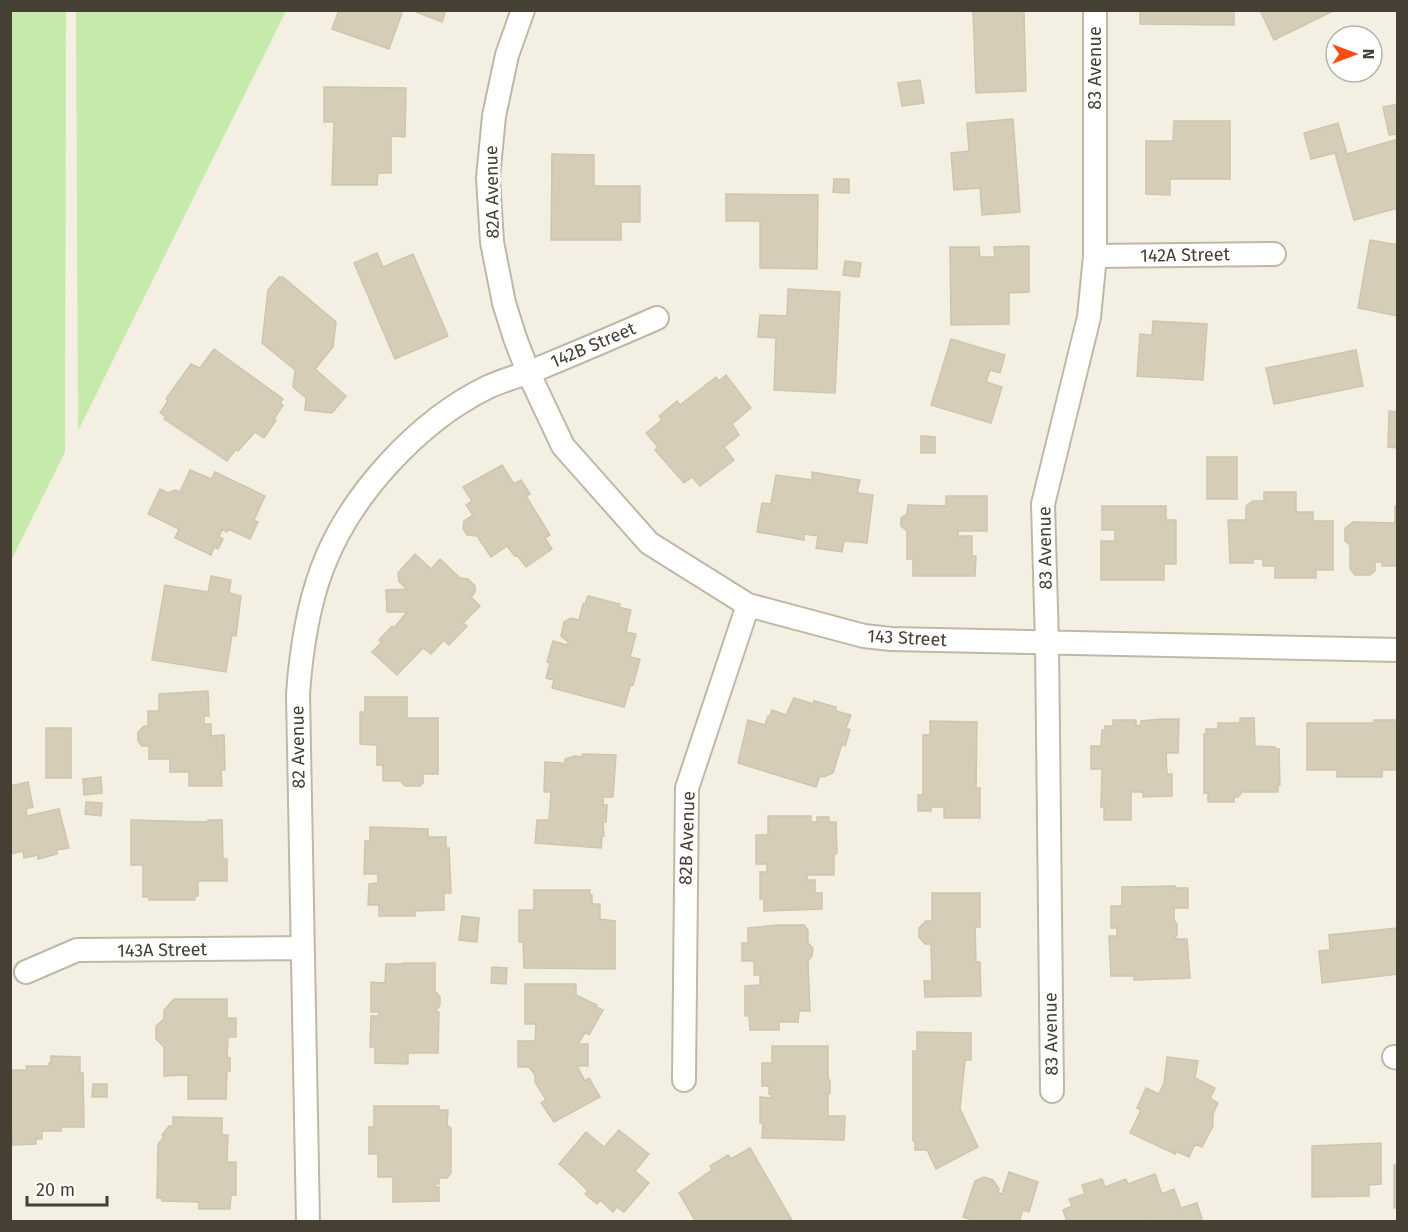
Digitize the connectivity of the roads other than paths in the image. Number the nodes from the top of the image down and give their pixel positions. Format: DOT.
graph roads {
  1 [pos="523,10"];
  2 [pos="1095,10"];
  3 [pos="1274,254"];
  4 [pos="1095,256"];
  5 [pos="657,318"];
  6 [pos="528,372"];
  7 [pos="748,605"];
  8 [pos="1047,643"];
  9 [pos="1398,650"];
  10 [pos="302,948"];
  11 [pos="26,972"];
  12 [pos="684,1080"];
  13 [pos="1052,1091"];
  14 [pos="308,1221"];
  1 -- 6 [label="street, 82A Avenue"];
  2 -- 4 [label="street, 83 Avenue"];
  3 -- 4 [label="street, 142A Street"];
  4 -- 8 [label="street, 83 Avenue"];
  5 -- 6 [label="street, 142B Street"];
  6 -- 7 [label="street, 143 Street"];
  6 -- 10 [label="street, 82 Avenue"];
  7 -- 8 [label="street, 143 Street"];
  7 -- 12 [label="street, 82B Avenue"];
  8 -- 9 [label="street, 143 Street"];
  8 -- 13 [label="street, 83 Avenue"];
  10 -- 11 [label="street, 143A Street"];
  10 -- 14 [label="street, 82 Avenue"];
}
